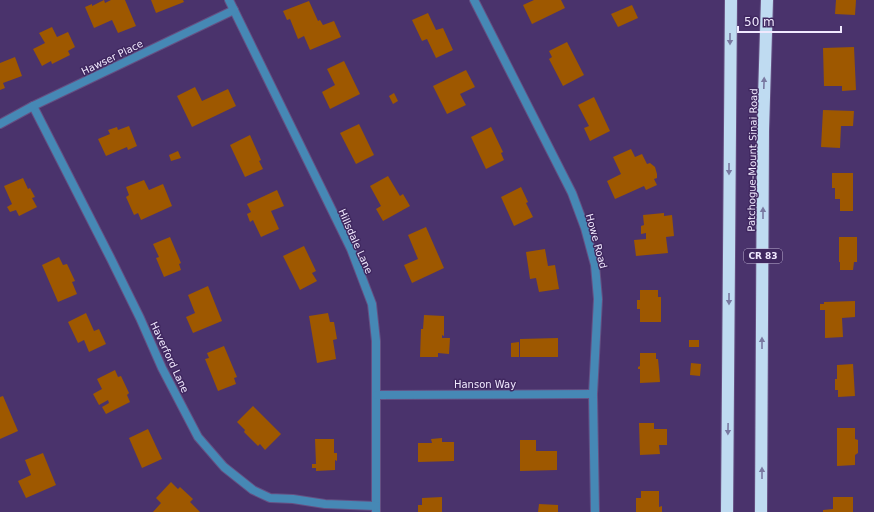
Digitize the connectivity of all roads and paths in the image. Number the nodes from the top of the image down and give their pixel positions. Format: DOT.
graph roads {
  1 [pos="229,0"];
  2 [pos="474,0"];
  3 [pos="731,0"];
  4 [pos="767,0"];
  5 [pos="234,10"];
  6 [pos="33,106"];
  7 [pos="0,124"];
  8 [pos="593,394"];
  9 [pos="377,395"];
  10 [pos="376,509"];
  11 [pos="595,512"];
  12 [pos="727,512"];
  13 [pos="761,512"];
  1 -- 5 [label="street, Hillsdale Lane"];
  2 -- 8 [label="street, Howe Road"];
  3 -- 12 [label="highway, one-way"];
  13 -- 4 [label="highway, Patchogue-Mount Sinai Road / CR 83, one-way"];
  5 -- 6 [label="street, Hawser Place"];
  5 -- 9 [label="street, Hillsdale Lane"];
  6 -- 7 [label="street, Hawser Place"];
  6 -- 10 [label="street, Haverford Lane"];
  8 -- 9 [label="street, Hanson Way"];
  8 -- 11 [label="street, Howe Road"];
  9 -- 10 [label="street, Hillsdale Lane"];
}
